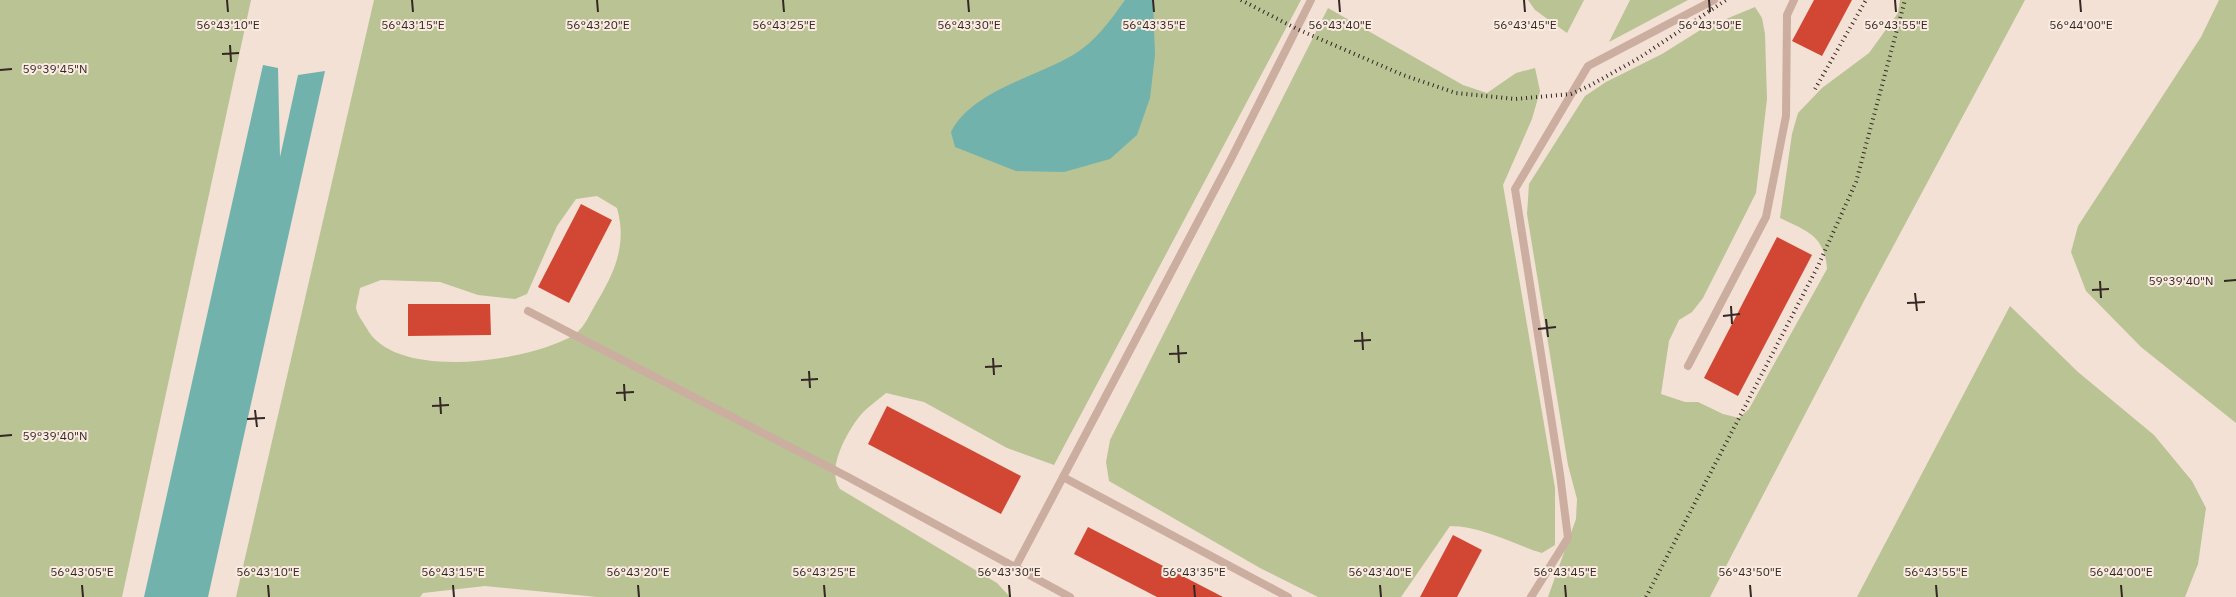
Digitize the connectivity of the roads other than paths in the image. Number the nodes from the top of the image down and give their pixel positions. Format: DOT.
graph roads {
  1 [pos="1311,0"];
  2 [pos="1714,0"];
  3 [pos="1794,0"];
  4 [pos="528,311"];
  5 [pos="1688,366"];
  6 [pos="1063,477"];
  7 [pos="1016,566"];
  8 [pos="1070,597"];
  9 [pos="1288,597"];
  10 [pos="1531,597"];
  1 -- 6 [label="lane"];
  2 -- 10 [label="lane"];
  3 -- 5 [label="lane"];
  4 -- 7 [label="lane"];
  6 -- 7 [label="lane"];
  6 -- 9 [label="lane"];
  7 -- 8 [label="lane"];
}
